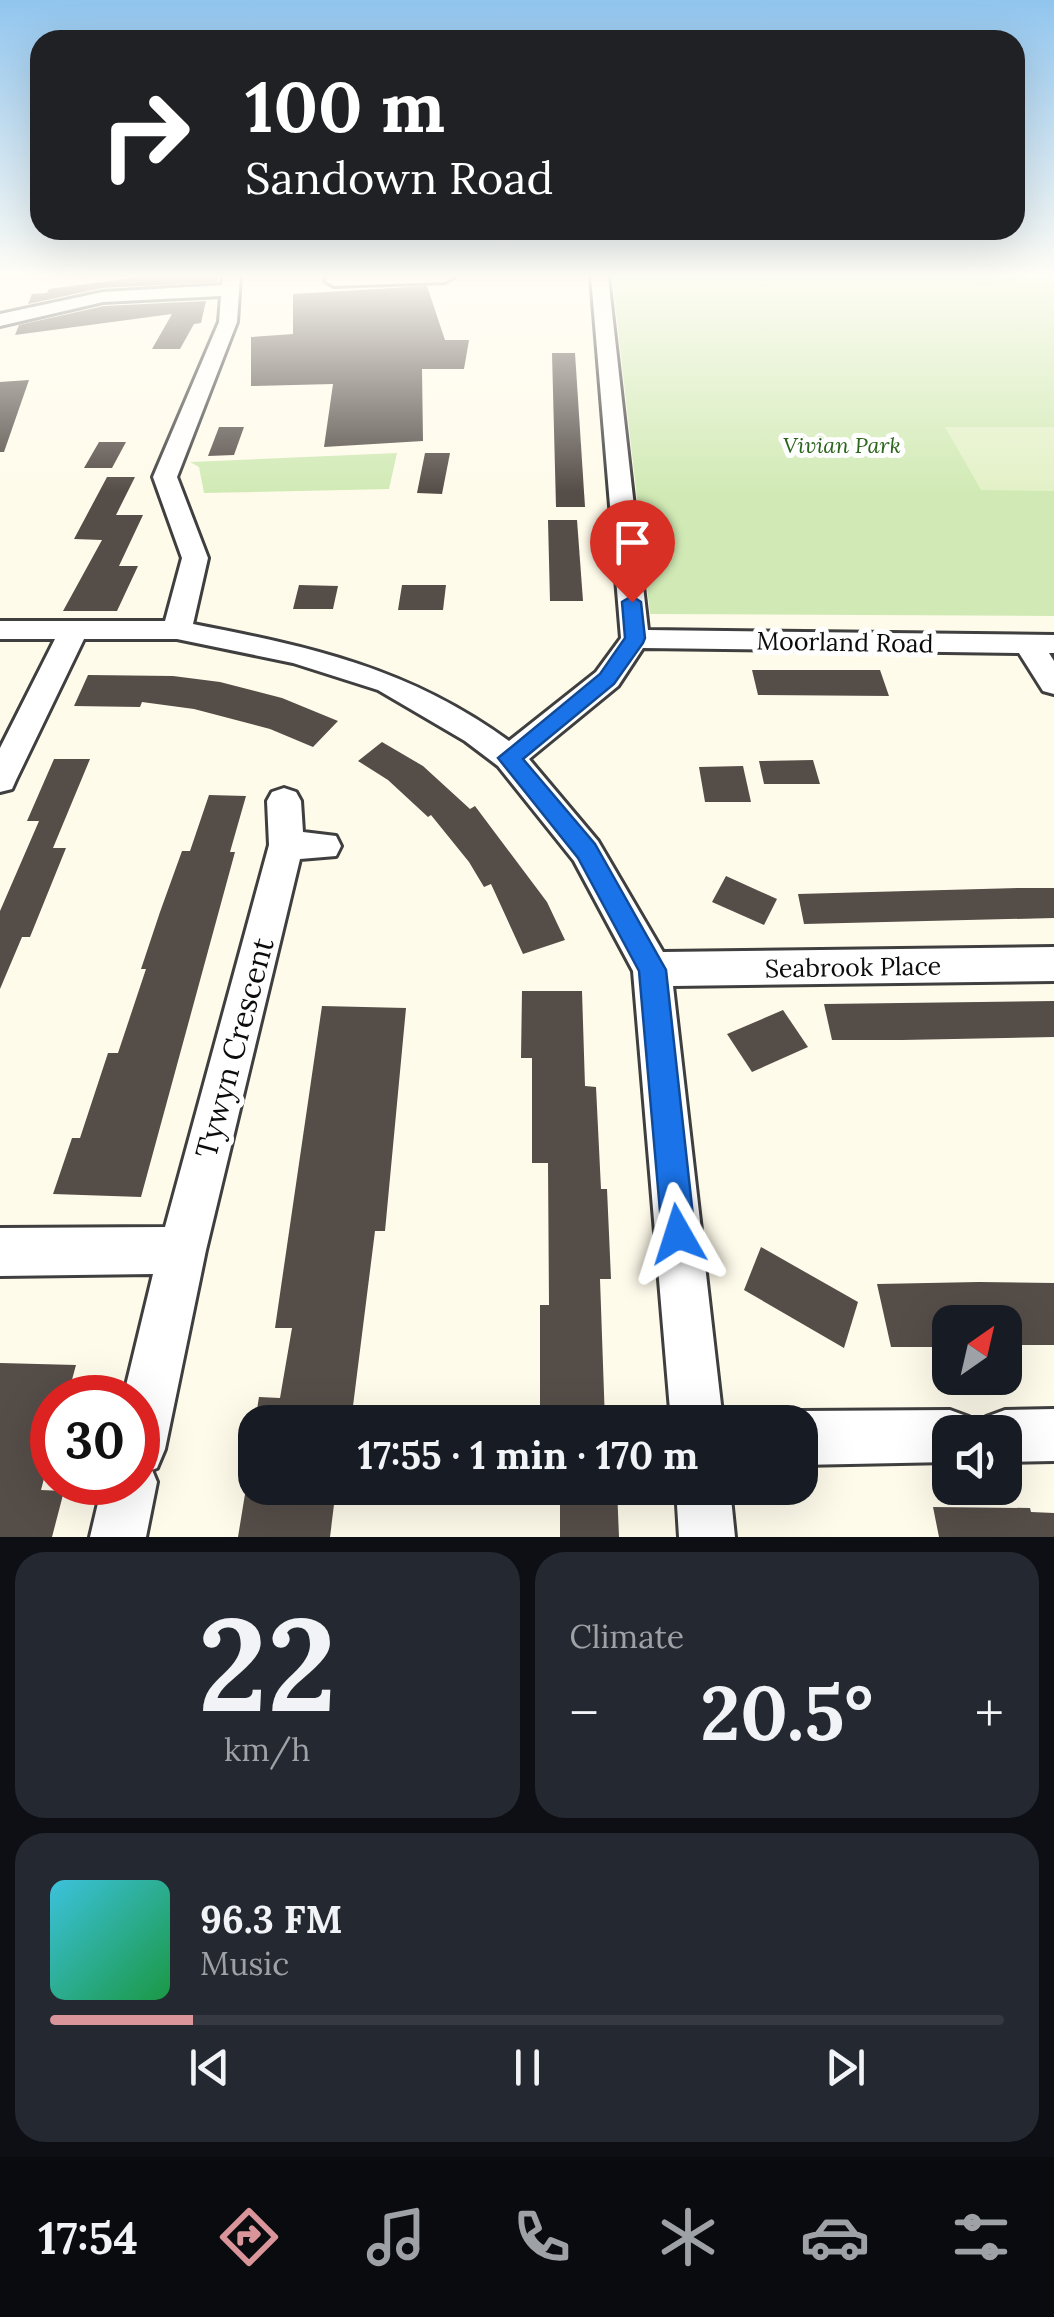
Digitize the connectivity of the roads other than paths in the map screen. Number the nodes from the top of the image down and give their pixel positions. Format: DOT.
graph roads {
  1 [pos="217,349"];
  2 [pos="607,349"];
  3 [pos="75,628"];
  4 [pos="0,630"];
  5 [pos="178,630"];
  6 [pos="636,638"];
  7 [pos="1041,644"];
  8 [pos="1054,684"];
  9 [pos="509,758"];
  10 [pos="0,780"];
  11 [pos="284,801"];
  12 [pos="1054,964"];
  13 [pos="652,970"];
  14 [pos="182,1250"];
  15 [pos="0,1252"];
  16 [pos="154,1375"];
  17 [pos="696,1405"];
  18 [pos="1054,1435"];
  19 [pos="932,1436"];
  20 [pos="1022,1436"];
  21 [pos="818,1438"];
  22 [pos="125,1505"];
  23 [pos="704,1505"];
  24 [pos="118,1537"];
  25 [pos="707,1537"];
  1 -- 5 [label="street"];
  2 -- 6 [label="street"];
  3 -- 4 [label="street"];
  3 -- 5 [label="street"];
  3 -- 10 [label="street"];
  5 -- 9 [label="street"];
  6 -- 7 [label="street, Moorland Road"];
  6 -- 9 [label="street"];
  7 -- 8 [label="street"];
  9 -- 13 [label="street"];
  11 -- 14 [label="street, Tywyn Crescent"];
  12 -- 13 [label="street, Seabrook Place"];
  13 -- 17 [label="street"];
  14 -- 15 [label="street"];
  14 -- 16 [label="street, Tywyn Crescent"];
  18 -- 20 [label="street"];
  19 -- 21 [label="street"];
  22 -- 24 [label="street"];
  23 -- 25 [label="street"];
}
